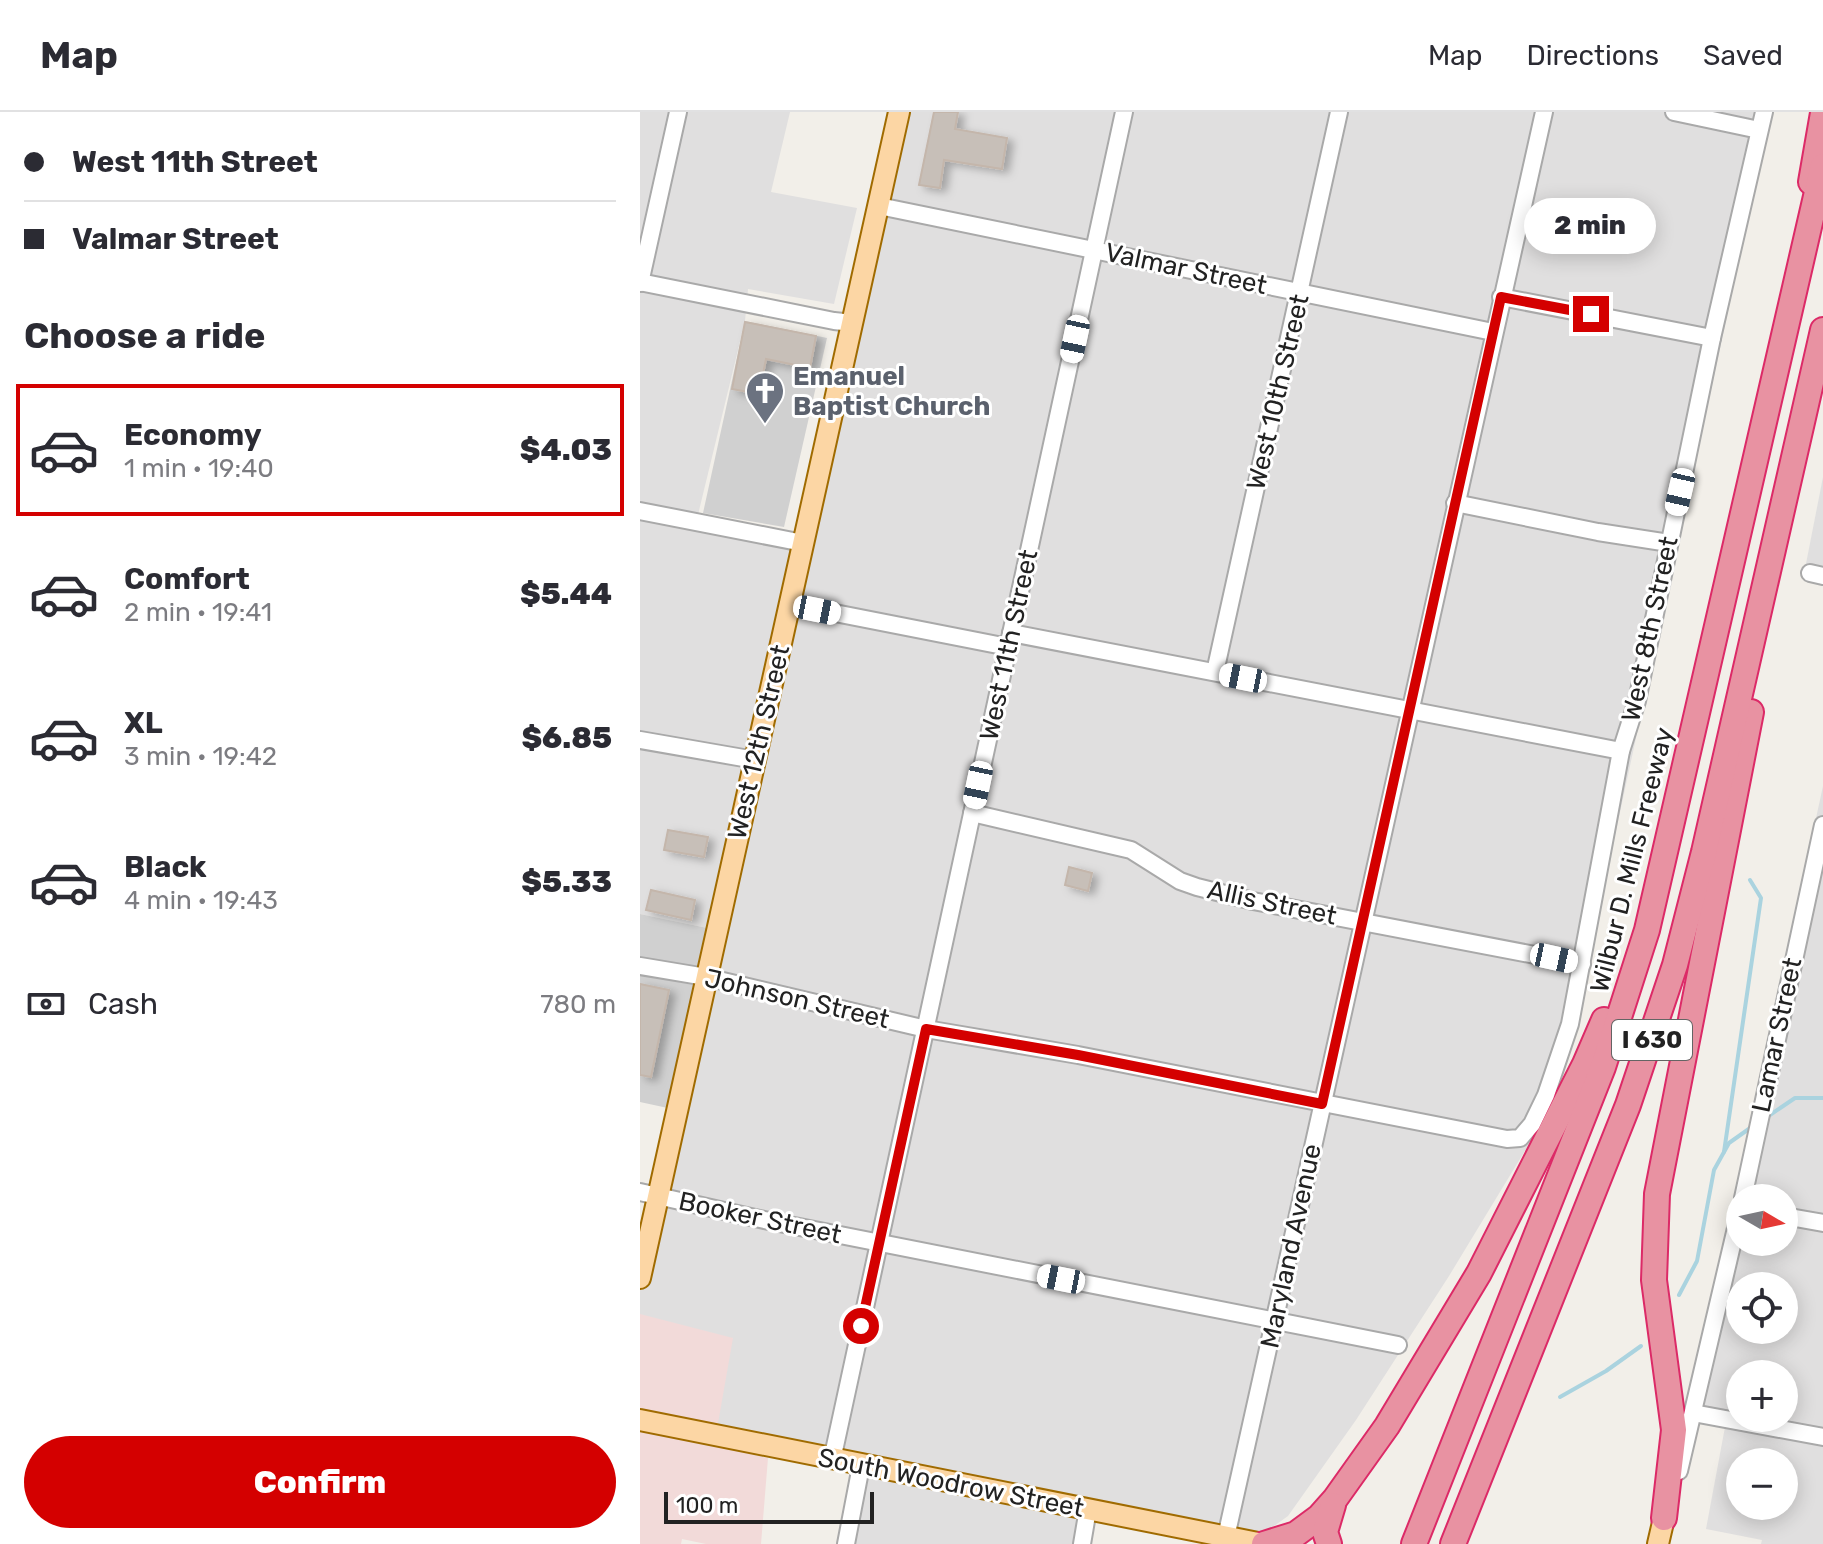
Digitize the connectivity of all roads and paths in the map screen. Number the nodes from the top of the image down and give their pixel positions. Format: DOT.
graph roads {
  1 [pos="678,112"];
  2 [pos="899,112"];
  3 [pos="1124,112"];
  4 [pos="1339,112"];
  5 [pos="1544,112"];
  6 [pos="1674,112"];
  7 [pos="1764,112"];
  8 [pos="1823,113"];
  9 [pos="1759,130"];
  10 [pos="1823,166"];
  11 [pos="879,206"];
  12 [pos="1094,250"];
  13 [pos="640,283"];
  14 [pos="1300,292"];
  15 [pos="1501,297"];
  16 [pos="853,323"];
  17 [pos="1786,325"];
  18 [pos="1823,330"];
  19 [pos="1493,332"];
  20 [pos="1712,338"];
  21 [pos="1455,503"];
  22 [pos="640,511"];
  23 [pos="1782,513"];
  24 [pos="803,543"];
  25 [pos="1669,543"];
  26 [pos="789,604"];
  27 [pos="1010,640"];
  28 [pos="1215,672"];
  29 [pos="1409,710"];
  30 [pos="640,740"];
  31 [pos="1621,751"];
  32 [pos="755,760"];
  33 [pos="972,813"];
  34 [pos="1823,825"];
  35 [pos="1660,880"];
  36 [pos="1362,922"];
  37 [pos="1582,964"];
  38 [pos="640,966"];
  39 [pos="706,977"];
  40 [pos="926,1029"];
  41 [pos="1322,1104"];
  42 [pos="1520,1138"];
  43 [pos="1746,1184"];
  44 [pos="649,1194"];
  45 [pos="1798,1219"];
  46 [pos="1823,1223"];
  47 [pos="879,1243"];
  48 [pos="1730,1256"];
  49 [pos="640,1278"];
  50 [pos="1274,1320"];
  51 [pos="1398,1345"];
  52 [pos="1693,1413"];
  53 [pos="640,1420"];
  54 [pos="1823,1437"];
  55 [pos="832,1460"];
  56 [pos="861,1466"];
  57 [pos="1335,1499"];
  58 [pos="1088,1509"];
  59 [pos="1664,1518"];
  60 [pos="1226,1537"];
  61 [pos="846,1544"];
  62 [pos="1082,1544"];
  63 [pos="1264,1544"];
  64 [pos="1329,1544"];
  65 [pos="1414,1544"];
  66 [pos="1453,1544"];
  67 [pos="1658,1544"];
  1 -- 13 [label="street"];
  2 -- 11 [label="main road, West 12th Street"];
  3 -- 12 [label="street, West 11th Street"];
  4 -- 14 [label="street, West 10th Street"];
  5 -- 15 [label="street, Maryland Avenue"];
  6 -- 9 [label="street"];
  7 -- 9 [label="street, West 8th Street"];
  8 -- 17 [label="highway"];
  9 -- 20 [label="street, West 8th Street"];
  10 -- 17 [label="highway, Wilbur D. Mills Freeway / I 630"];
  11 -- 12 [label="street, Valmar Street"];
  11 -- 16 [label="main road, West 12th Street"];
  12 -- 14 [label="street, Valmar Street"];
  12 -- 27 [label="street, West 11th Street"];
  13 -- 16 [label="street"];
  14 -- 19 [label="street, Valmar Street"];
  14 -- 28 [label="street, West 10th Street"];
  15 -- 19 [label="street, Maryland Avenue"];
  15 -- 20 [label="street"];
  16 -- 24 [label="main road, West 12th Street"];
  17 -- 35 [label="highway, Wilbur D. Mills Freeway / I 630"];
  18 -- 23 [label="highway, I 630"];
  19 -- 21 [label="street, Maryland Avenue"];
  20 -- 25 [label="street, West 8th Street"];
  21 -- 25 [label="street"];
  21 -- 29 [label="street, Maryland Avenue"];
  22 -- 24 [label="street"];
  23 -- 59 [label="highway"];
  23 -- 66 [label="highway, I 630"];
  24 -- 26 [label="main road, West 12th Street"];
  25 -- 31 [label="street, West 8th Street"];
  26 -- 27 [label="street"];
  26 -- 32 [label="main road, West 12th Street"];
  27 -- 28 [label="street"];
  27 -- 33 [label="street, West 11th Street"];
  28 -- 29 [label="street"];
  29 -- 31 [label="street"];
  29 -- 36 [label="street, Maryland Avenue"];
  30 -- 32 [label="street"];
  31 -- 37 [label="street, West 8th Street"];
  32 -- 39 [label="main road, West 12th Street"];
  33 -- 36 [label="street, Allis Street"];
  33 -- 40 [label="street, West 11th Street"];
  34 -- 43 [label="street, Lamar Street"];
  35 -- 57 [label="highway"];
  35 -- 65 [label="highway, Wilbur D. Mills Freeway / I 630"];
  36 -- 37 [label="street, Allis Street"];
  36 -- 41 [label="street, Maryland Avenue"];
  37 -- 42 [label="street, West 8th Street"];
  38 -- 39 [label="street, Johnson Street"];
  39 -- 40 [label="street, Johnson Street"];
  39 -- 44 [label="main road, West 12th Street"];
  40 -- 41 [label="street, Johnson Street"];
  40 -- 47 [label="street, West 11th Street"];
  41 -- 42 [label="street, Johnson Street"];
  41 -- 50 [label="street, Maryland Avenue"];
  44 -- 47 [label="street, Booker Street"];
  44 -- 49 [label="main road, West 12th Street"];
  45 -- 46 [label="street"];
  47 -- 50 [label="street, Booker Street"];
  47 -- 55 [label="street, West 11th Street"];
  48 -- 52 [label="street"];
  50 -- 51 [label="street, Booker Street"];
  50 -- 60 [label="street, Maryland Avenue"];
  52 -- 54 [label="street"];
  52 -- 59 [label="street"];
  53 -- 55 [label="main road, South Woodrow Street"];
  55 -- 56 [label="main road, South Woodrow Street"];
  56 -- 58 [label="main road, South Woodrow Street"];
  56 -- 61 [label="street"];
  57 -- 63 [label="highway"];
  57 -- 64 [label="highway"];
  58 -- 60 [label="main road, South Woodrow Street"];
  58 -- 62 [label="street"];
  59 -- 67 [label="main road"];
  60 -- 63 [label="main road, South Woodrow Street"];
}
